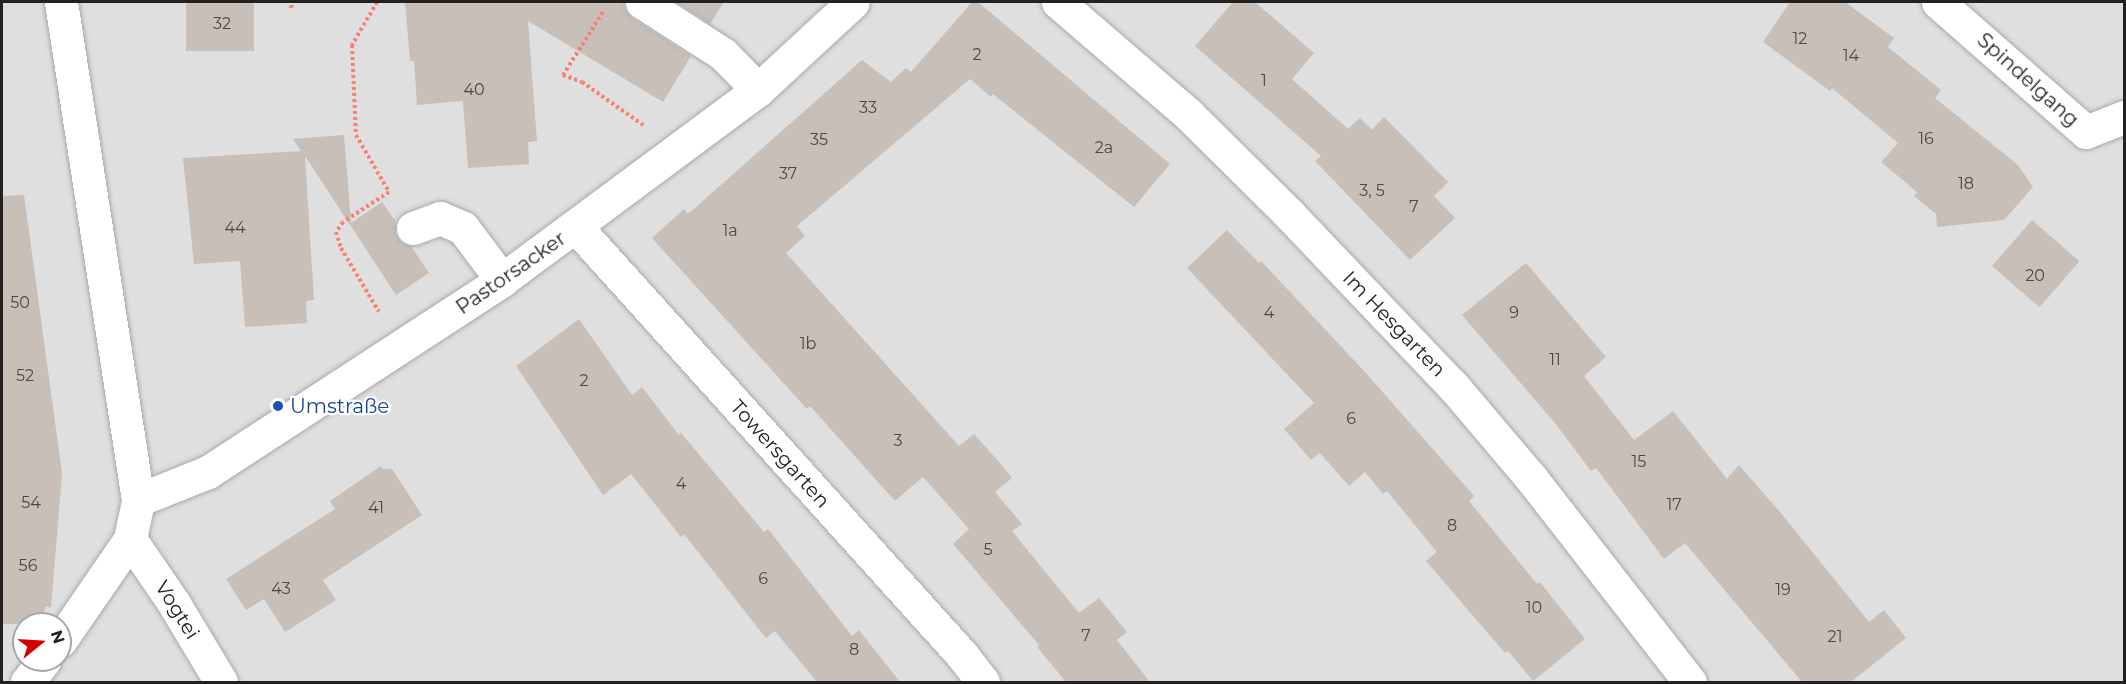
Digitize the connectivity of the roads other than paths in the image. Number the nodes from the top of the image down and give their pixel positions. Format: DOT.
graph roads {
  1 [pos="61,2"];
  2 [pos="642,2"];
  3 [pos="853,2"];
  4 [pos="1058,2"];
  5 [pos="1938,2"];
  6 [pos="758,90"];
  7 [pos="2124,117"];
  8 [pos="576,227"];
  9 [pos="413,228"];
  10 [pos="502,280"];
  11 [pos="138,500"];
  12 [pos="130,539"];
  13 [pos="72,623"];
  14 [pos="221,682"];
  15 [pos="983,682"];
  16 [pos="1690,682"];
  1 -- 11 [label="street"];
  2 -- 6 [label="street"];
  3 -- 6 [label="street, Pastorsacker"];
  4 -- 16 [label="street, Im Hesgarten"];
  5 -- 7 [label="street, Spindelgang"];
  6 -- 8 [label="street, Pastorsacker"];
  8 -- 10 [label="street, Pastorsacker"];
  8 -- 15 [label="street, Towersgarten"];
  9 -- 10 [label="street"];
  10 -- 11 [label="street, Pastorsacker"];
  11 -- 12 [label="street"];
  12 -- 13 [label="street"];
  12 -- 14 [label="street, Vogtei"];
}
